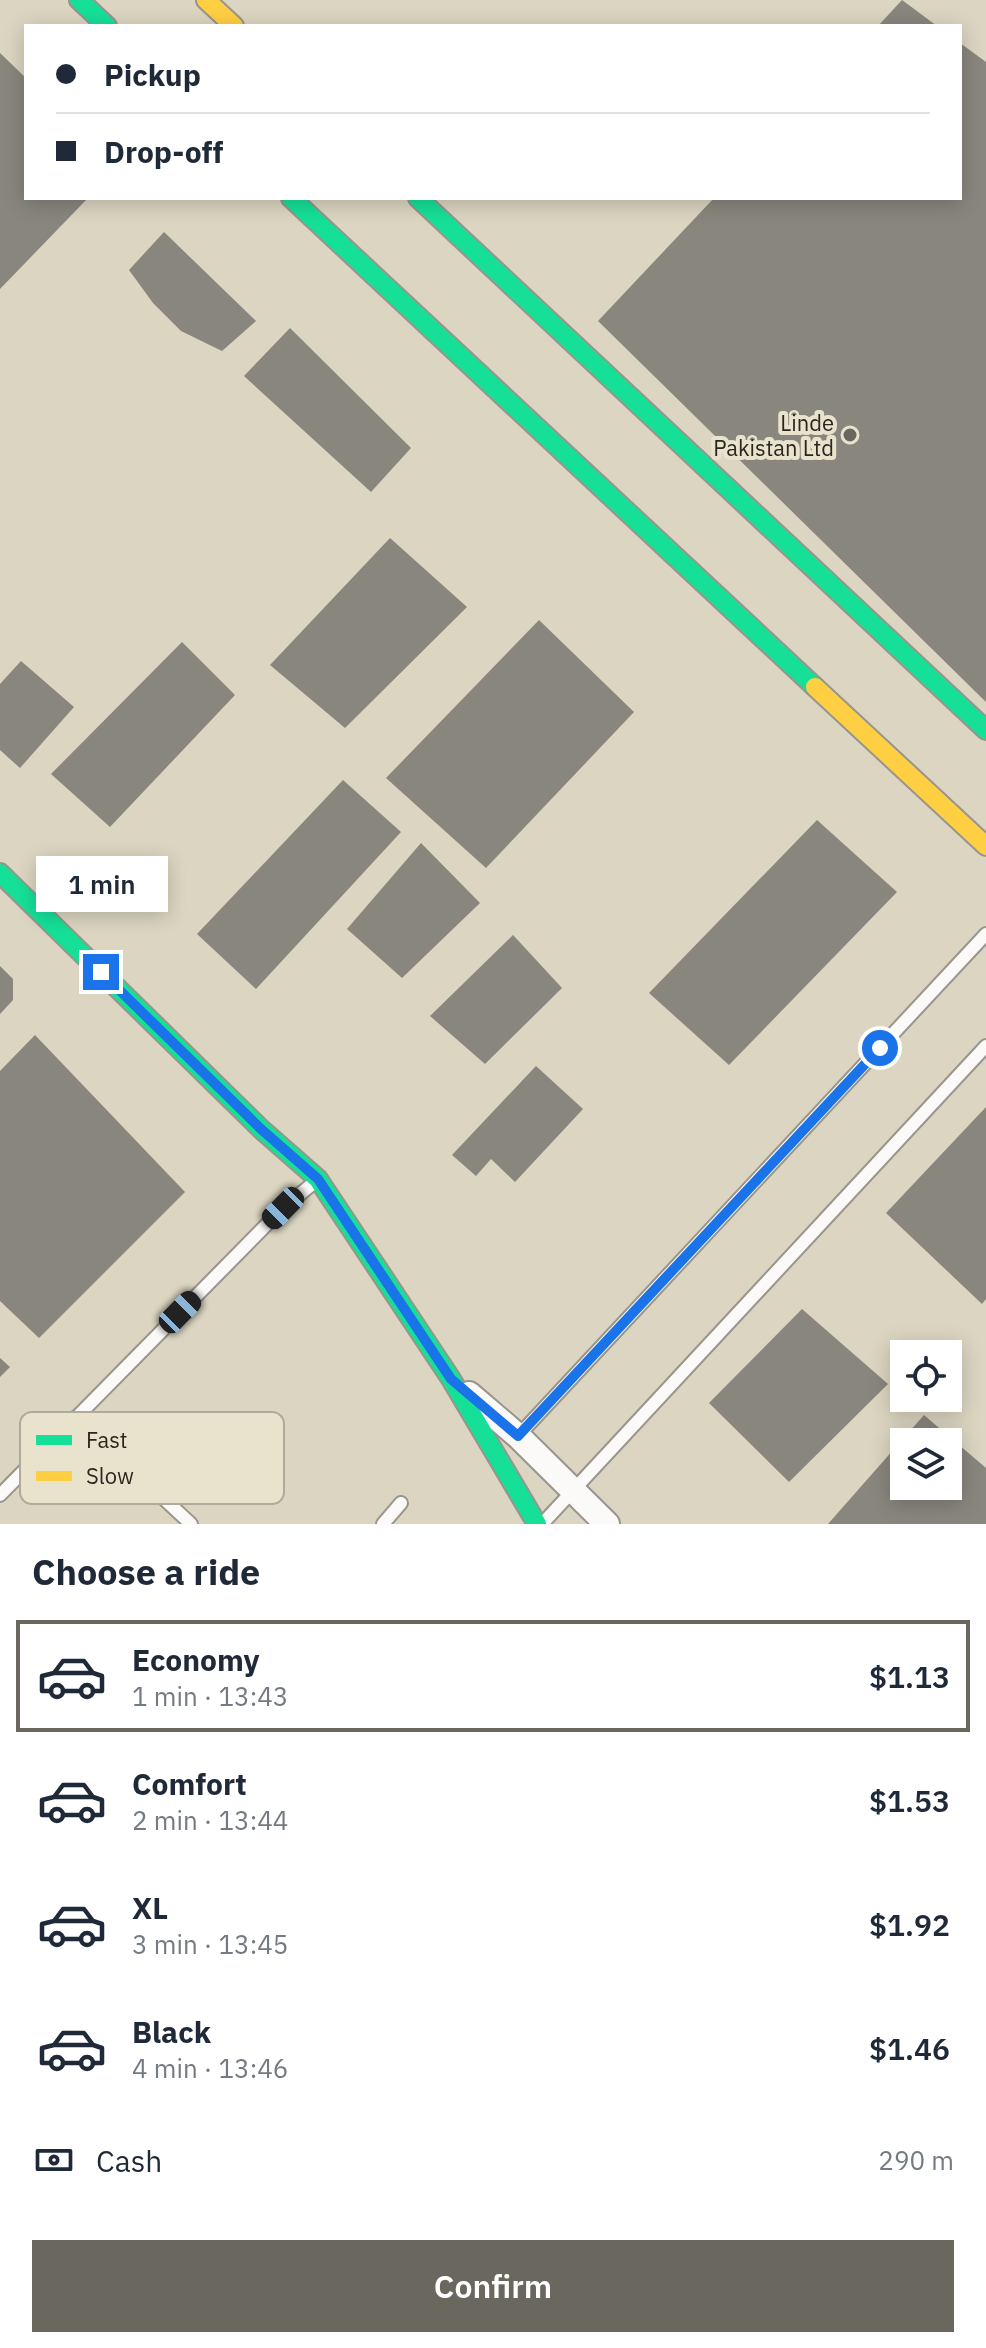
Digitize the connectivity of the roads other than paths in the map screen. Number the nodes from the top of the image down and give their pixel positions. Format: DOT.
graph roads {
  1 [pos="79,0"];
  2 [pos="206,0"];
  3 [pos="105,24"];
  4 [pos="232,24"];
  5 [pos="293,200"];
  6 [pos="420,200"];
  7 [pos="986,730"];
  8 [pos="986,846"];
  9 [pos="0,873"];
  10 [pos="986,934"];
  11 [pos="986,1046"];
  12 [pos="318,1179"];
  13 [pos="451,1379"];
  14 [pos="81,1412"];
  15 [pos="518,1436"];
  16 [pos="20,1474"];
  17 [pos="572,1491"];
  18 [pos="0,1495"];
  19 [pos="401,1503"];
  20 [pos="170,1504"];
  21 [pos="191,1524"];
  22 [pos="383,1524"];
  23 [pos="540,1524"];
  24 [pos="607,1524"];
  1 -- 3 [label="street"];
  2 -- 4 [label="street"];
  5 -- 8 [label="street"];
  6 -- 7 [label="street"];
  9 -- 12 [label="street"];
  10 -- 15 [label="lane"];
  11 -- 17 [label="lane"];
  12 -- 13 [label="street"];
  12 -- 14 [label="lane"];
  13 -- 15 [label="street"];
  13 -- 23 [label="street"];
  15 -- 17 [label="street"];
  16 -- 18 [label="lane"];
  17 -- 23 [label="lane"];
  17 -- 24 [label="street"];
  19 -- 22 [label="lane"];
  20 -- 21 [label="lane"];
}
